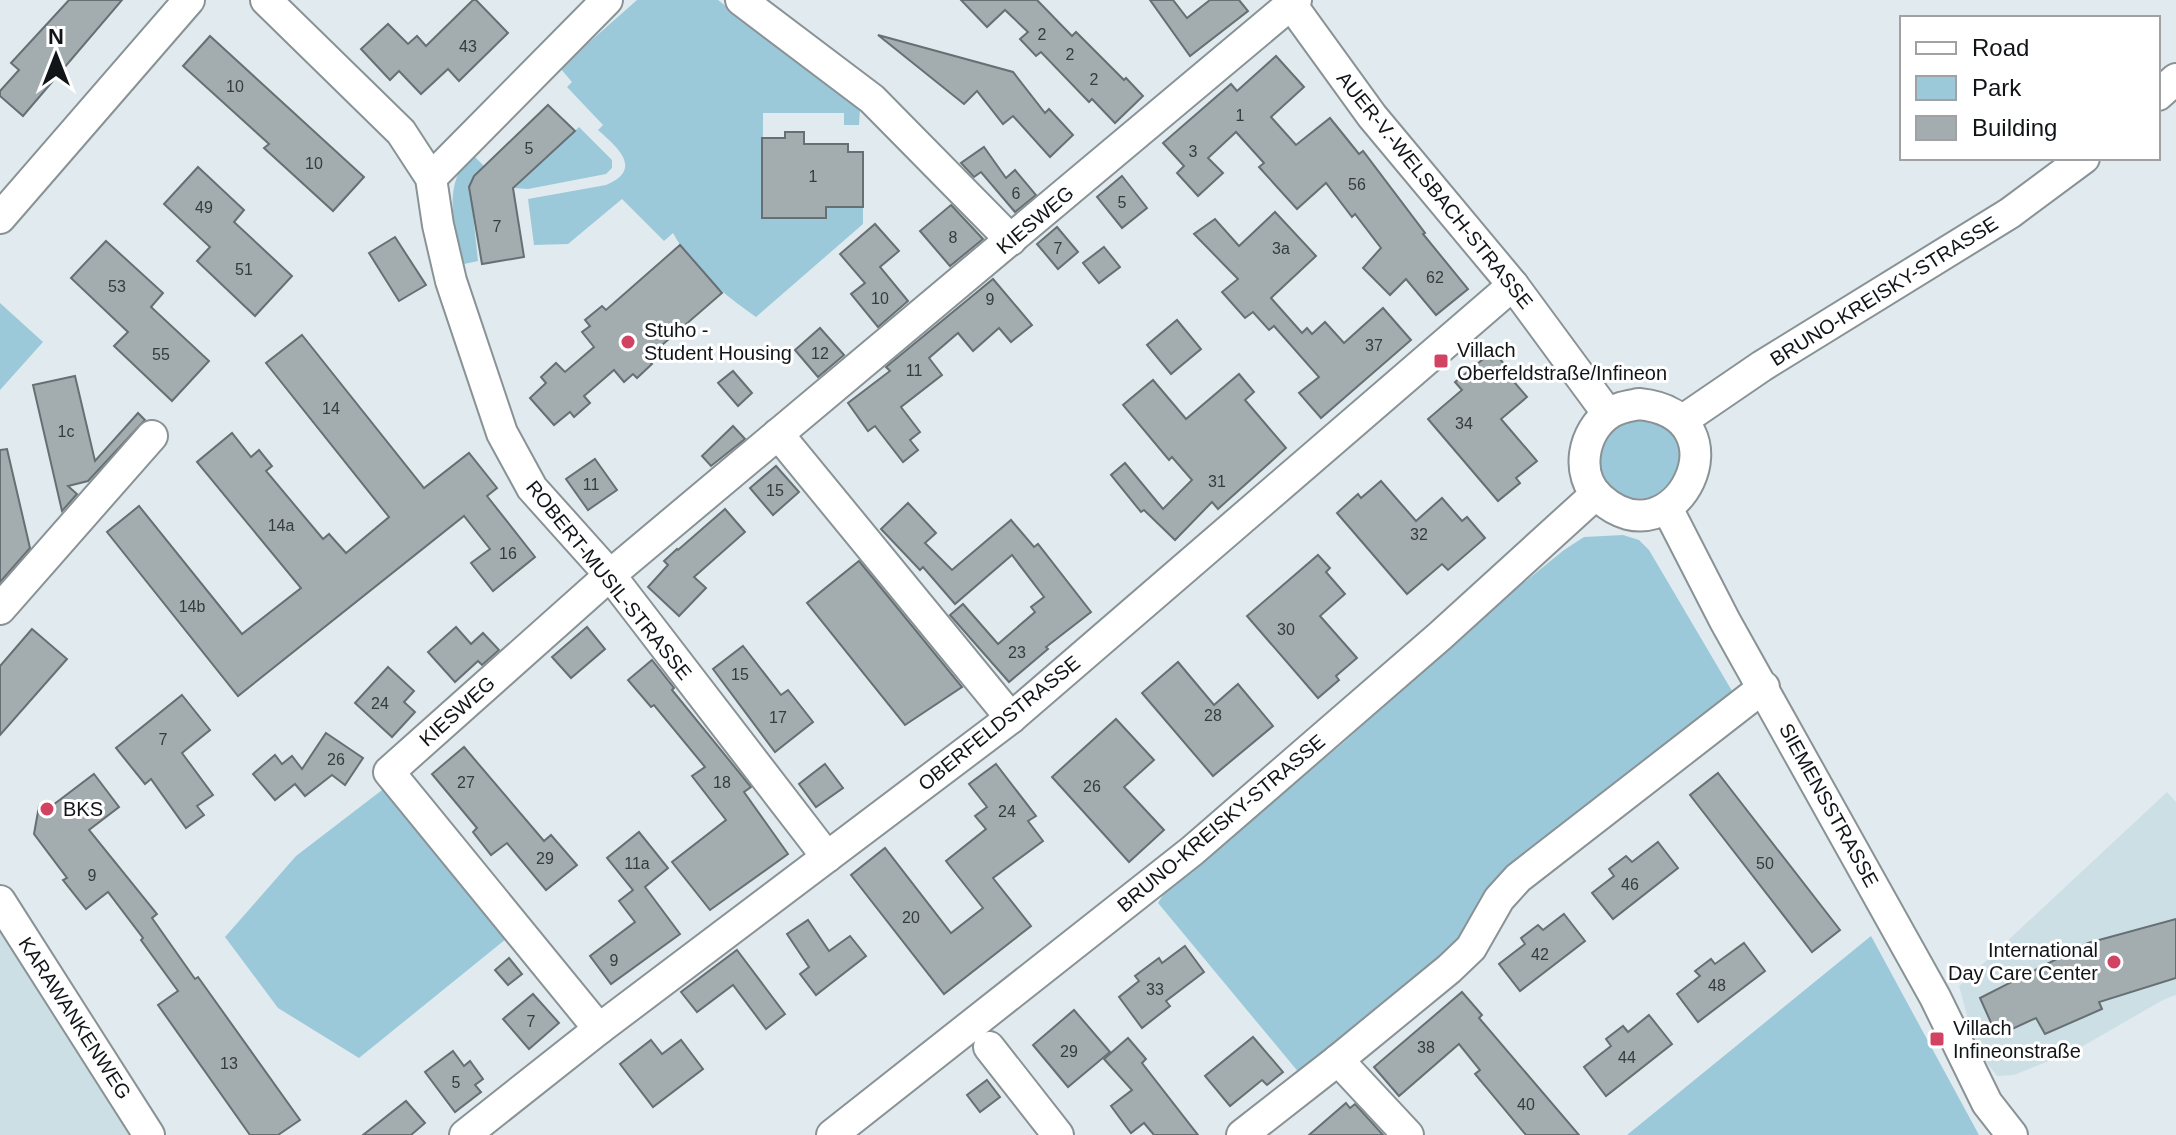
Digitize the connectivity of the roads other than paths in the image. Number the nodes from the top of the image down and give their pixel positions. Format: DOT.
graph roads {
  1 [pos="189,0"];
  2 [pos="266,0"];
  3 [pos="607,0"];
  4 [pos="741,0"];
  5 [pos="1292,1"];
  6 [pos="2176,79"];
  7 [pos="2160,93"];
  8 [pos="2081,160"];
  9 [pos="431,178"];
  10 [pos="0,218"];
  11 [pos="1011,240"];
  12 [pos="1513,285"];
  13 [pos="1608,414"];
  14 [pos="1683,420"];
  15 [pos="778,434"];
  16 [pos="152,436"];
  17 [pos="1596,494"];
  18 [pos="1667,508"];
  19 [pos="610,575"];
  20 [pos="0,609"];
  21 [pos="1764,687"];
  22 [pos="1011,718"];
  23 [pos="827,857"];
  24 [pos="0,901"];
  25 [pos="599,1029"];
  26 [pos="989,1047"];
  27 [pos="1338,1060"];
  28 [pos="1987,1103"];
  29 [pos="149,1135"];
  30 [pos="465,1135"];
  31 [pos="832,1135"];
  32 [pos="1058,1135"];
  33 [pos="1242,1135"];
  34 [pos="1408,1135"];
  35 [pos="1993,1135"];
  36 [pos="2012,1135"];
  1 -- 10 [label="street"];
  2 -- 9 [label="street, ROBERT-MUSIL-STRASSE"];
  3 -- 9 [label="street"];
  4 -- 11 [label="street"];
  5 -- 11 [label="street, KIESWEG"];
  5 -- 12 [label="street, AUER-V.-WELSBACH-STRASSE"];
  6 -- 7 [label="street"];
  8 -- 14 [label="street, BRUNO-KREISKY-STRASSE"];
  9 -- 19 [label="street, ROBERT-MUSIL-STRASSE"];
  11 -- 15 [label="street, KIESWEG"];
  12 -- 13 [label="street, AUER-V.-WELSBACH-STRASSE"];
  12 -- 22 [label="street, OBERFELDSTRASSE"];
  13 -- 14 [label="street"];
  13 -- 17 [label="street"];
  14 -- 18 [label="street"];
  15 -- 19 [label="street, KIESWEG"];
  15 -- 22 [label="street"];
  16 -- 20 [label="street"];
  17 -- 18 [label="street"];
  17 -- 31 [label="street, BRUNO-KREISKY-STRASSE"];
  18 -- 21 [label="street, SIEMENSSTRASSE"];
  19 -- 23 [label="street, ROBERT-MUSIL-STRASSE"];
  19 -- 25 [label="street, KIESWEG"];
  21 -- 27 [label="street"];
  21 -- 28 [label="street, SIEMENSSTRASSE"];
  22 -- 23 [label="street, OBERFELDSTRASSE"];
  23 -- 25 [label="street, OBERFELDSTRASSE"];
  24 -- 29 [label="street, KARAWANKENWEG"];
  25 -- 30 [label="street, OBERFELDSTRASSE"];
  26 -- 32 [label="street"];
  27 -- 33 [label="street"];
  27 -- 34 [label="street"];
  28 -- 35 [label="street, SIEMENSSTRASSE"];
  28 -- 36 [label="street, SIEMENSSTRASSE"];
}
